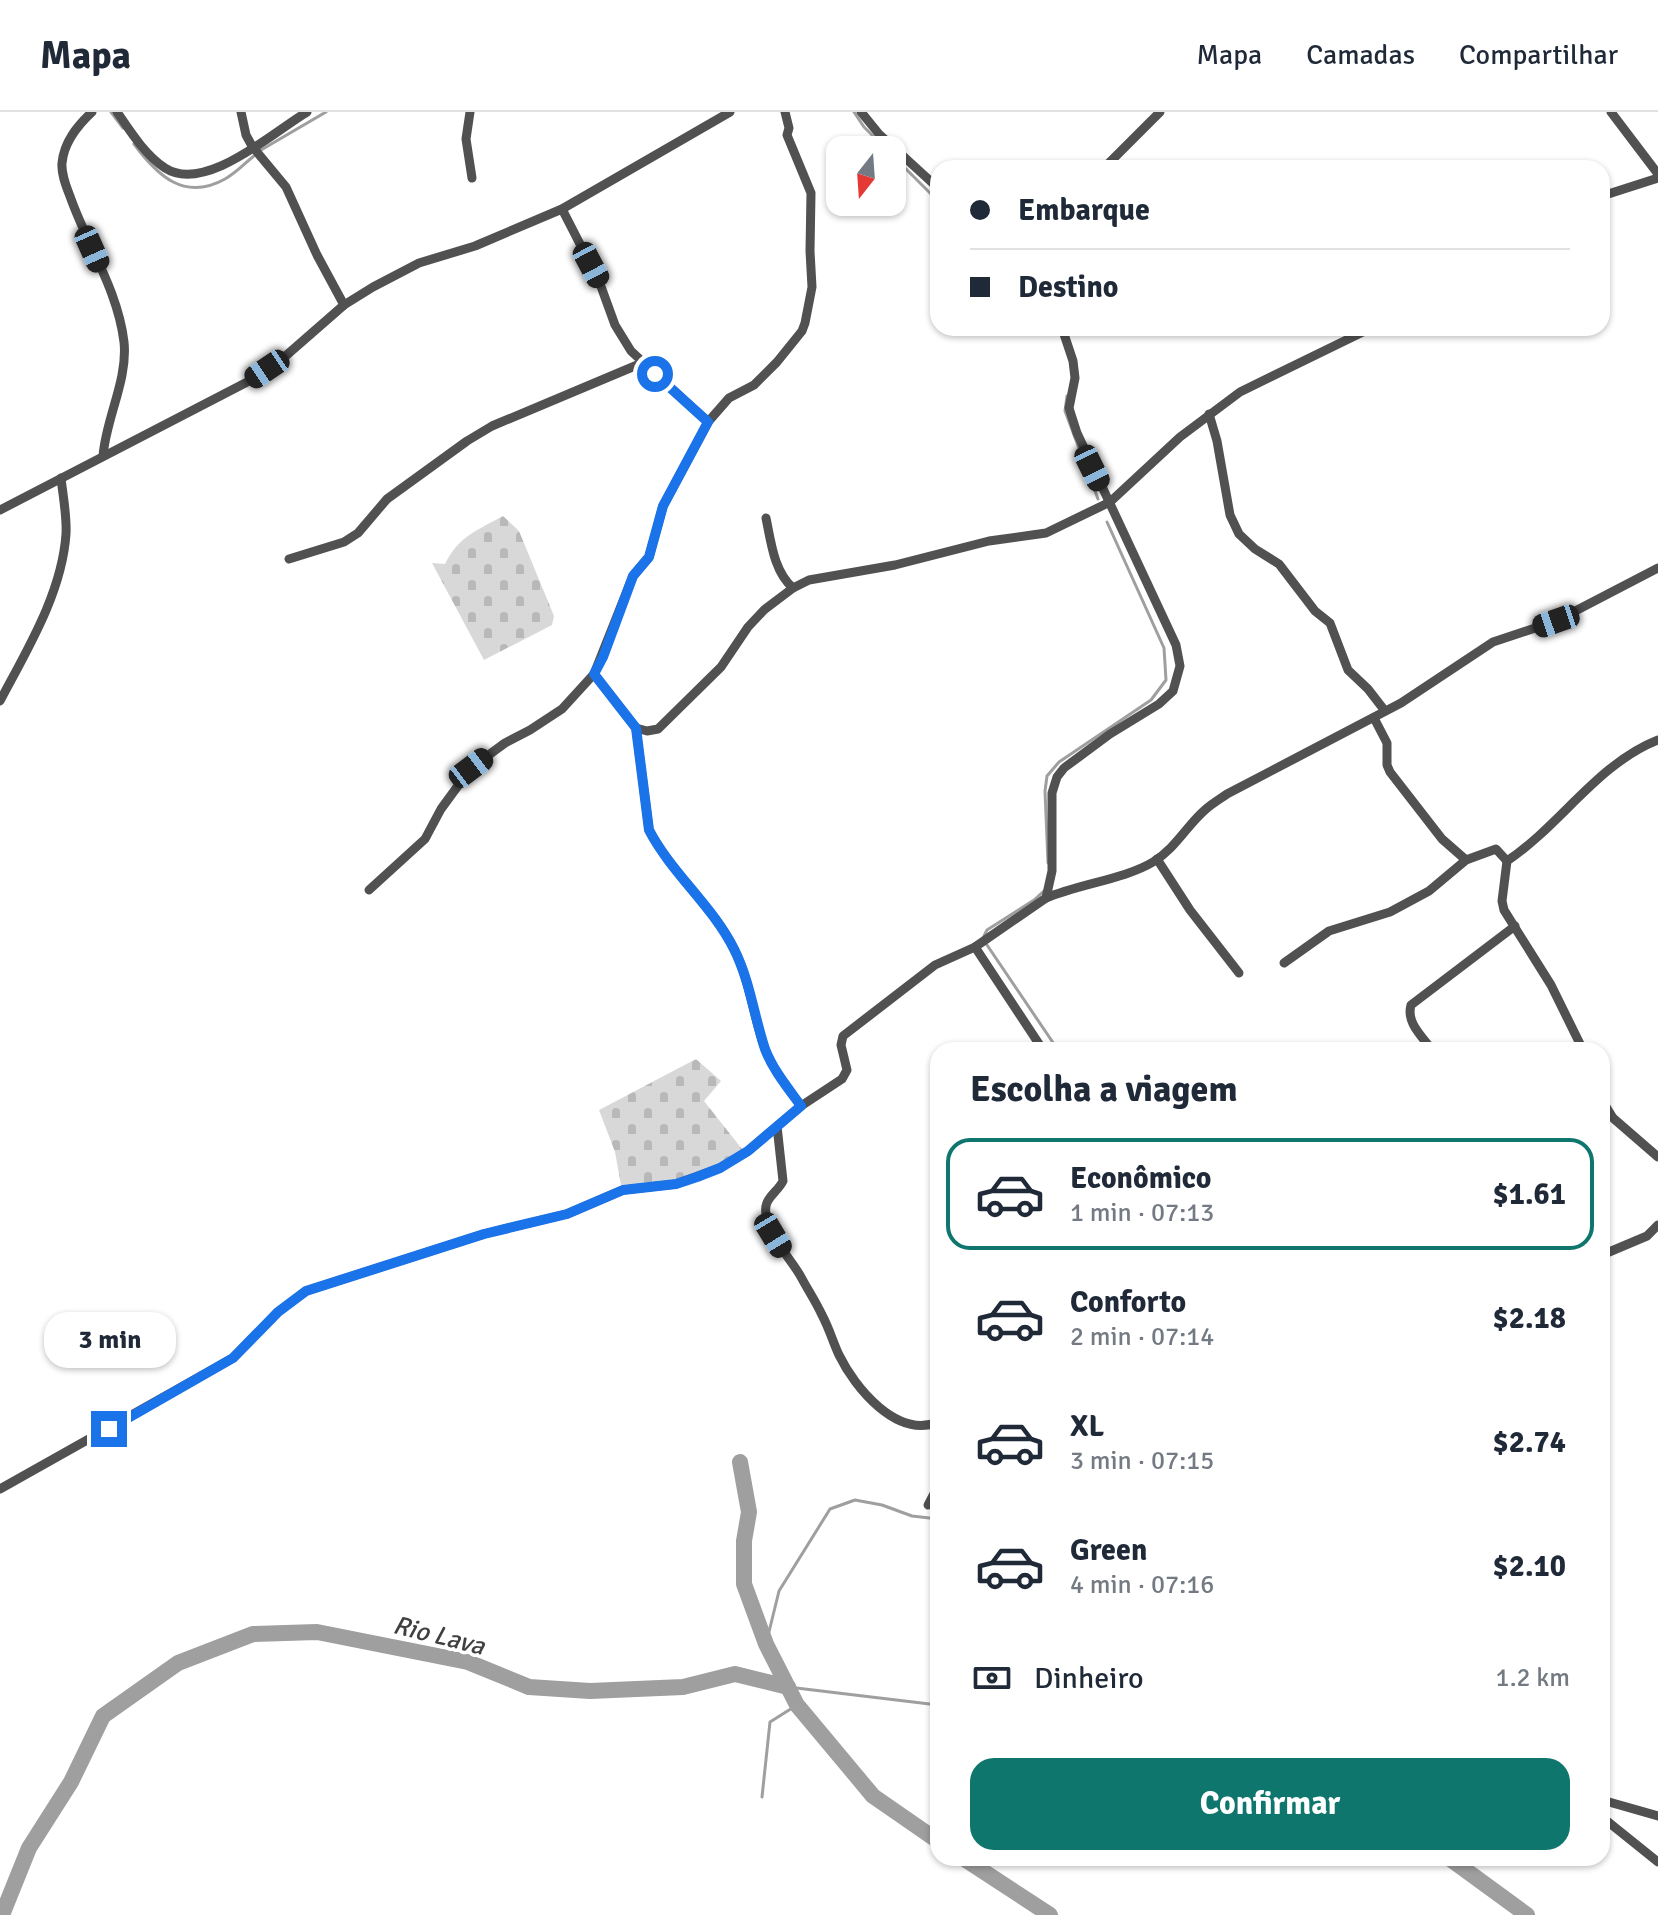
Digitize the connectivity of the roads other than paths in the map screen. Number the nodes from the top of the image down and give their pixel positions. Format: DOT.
graph roads {
  1 [pos="92,112"];
  2 [pos="117,112"];
  3 [pos="241,112"];
  4 [pos="307,112"];
  5 [pos="470,112"];
  6 [pos="730,112"];
  7 [pos="785,112"];
  8 [pos="861,112"];
  9 [pos="1160,112"];
  10 [pos="1611,112"];
  11 [pos="255,151"];
  12 [pos="1112,160"];
  13 [pos="1658,176"];
  14 [pos="472,178"];
  15 [pos="930,181"];
  16 [pos="1610,193"];
  17 [pos="562,209"];
  18 [pos="344,305"];
  19 [pos="1065,336"];
  20 [pos="1355,336"];
  21 [pos="642,363"];
  22 [pos="1209,414"];
  23 [pos="708,422"];
  24 [pos="103,456"];
  25 [pos="61,478"];
  26 [pos="1110,502"];
  27 [pos="0,510"];
  28 [pos="766,518"];
  29 [pos="289,559"];
  30 [pos="1658,568"];
  31 [pos="793,588"];
  32 [pos="594,674"];
  33 [pos="0,701"];
  34 [pos="1385,711"];
  35 [pos="1374,718"];
  36 [pos="636,728"];
  37 [pos="1658,740"];
  38 [pos="1157,859"];
  39 [pos="1466,860"];
  40 [pos="1507,861"];
  41 [pos="369,890"];
  42 [pos="1046,898"];
  43 [pos="1515,926"];
  44 [pos="975,947"];
  45 [pos="1284,963"];
  46 [pos="1239,973"];
  47 [pos="1038,1042"];
  48 [pos="1426,1042"];
  49 [pos="1579,1042"];
  50 [pos="801,1106"];
  51 [pos="1610,1113"];
  52 [pos="777,1126"];
  53 [pos="1658,1157"];
  54 [pos="1658,1225"];
  55 [pos="1610,1252"];
  56 [pos="930,1425"];
  57 [pos="0,1489"];
  58 [pos="930,1501"];
  59 [pos="928,1505"];
  60 [pos="1610,1802"];
  61 [pos="1658,1816"];
  62 [pos="1610,1823"];
  63 [pos="1658,1862"];
  1 -- 24 [label="street"];
  2 -- 11 [label="street"];
  3 -- 11 [label="street"];
  4 -- 11 [label="street"];
  5 -- 14 [label="street"];
  6 -- 17 [label="street"];
  7 -- 23 [label="street"];
  8 -- 15 [label="street"];
  9 -- 12 [label="street"];
  10 -- 13 [label="street"];
  11 -- 18 [label="street"];
  13 -- 16 [label="street"];
  17 -- 18 [label="street"];
  17 -- 21 [label="street"];
  18 -- 24 [label="street"];
  19 -- 26 [label="street"];
  20 -- 22 [label="street"];
  21 -- 23 [label="street"];
  21 -- 29 [label="street"];
  22 -- 26 [label="street"];
  22 -- 34 [label="street"];
  23 -- 32 [label="street"];
  24 -- 25 [label="street"];
  25 -- 27 [label="street"];
  25 -- 33 [label="street"];
  26 -- 31 [label="street"];
  26 -- 42 [label="street"];
  28 -- 31 [label="street"];
  30 -- 34 [label="street"];
  31 -- 36 [label="street"];
  32 -- 36 [label="street"];
  32 -- 41 [label="street"];
  34 -- 35 [label="street"];
  35 -- 38 [label="street"];
  35 -- 39 [label="street"];
  36 -- 50 [label="street"];
  37 -- 40 [label="street"];
  38 -- 42 [label="street"];
  38 -- 46 [label="street"];
  39 -- 40 [label="street"];
  39 -- 45 [label="street"];
  40 -- 43 [label="street"];
  42 -- 44 [label="street"];
  43 -- 48 [label="street"];
  43 -- 49 [label="street"];
  44 -- 47 [label="street"];
  44 -- 50 [label="street"];
  50 -- 52 [label="street"];
  51 -- 53 [label="street"];
  52 -- 56 [label="street"];
  52 -- 57 [label="street"];
  54 -- 55 [label="street"];
  58 -- 59 [label="street"];
  60 -- 61 [label="street"];
  62 -- 63 [label="street"];
}
